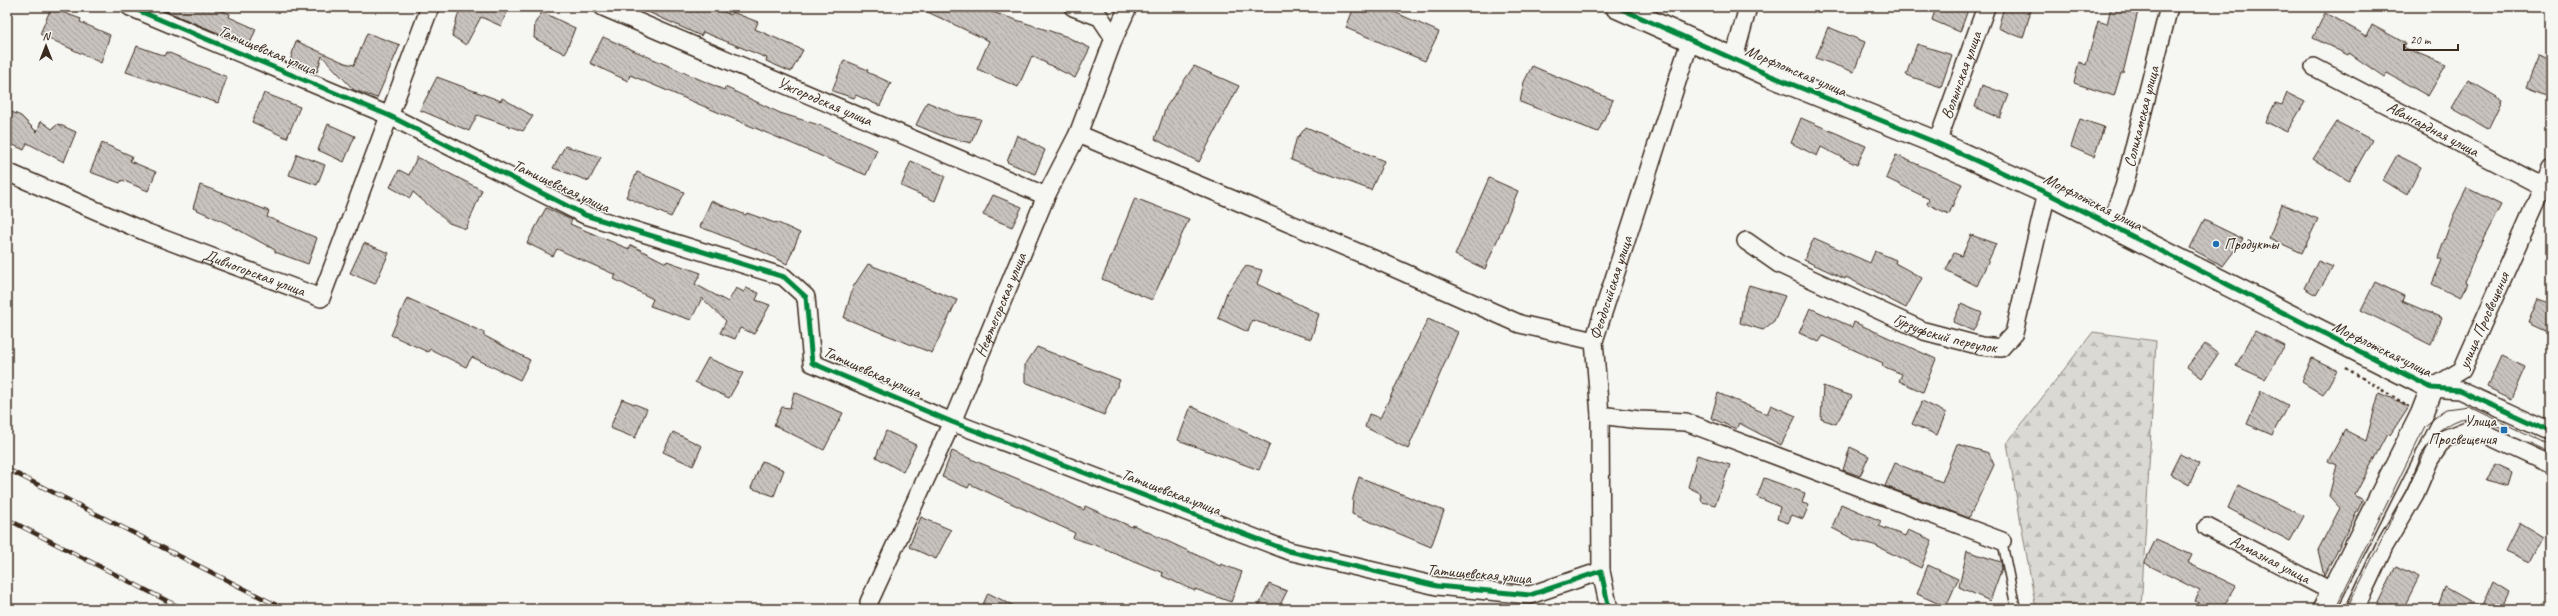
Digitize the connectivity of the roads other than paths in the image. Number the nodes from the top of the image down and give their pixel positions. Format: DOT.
graph roads {
  1 [pos="130,7"];
  2 [pos="430,7"];
  3 [pos="603,7"];
  4 [pos="1073,7"];
  5 [pos="1128,7"];
  6 [pos="1617,7"];
  7 [pos="1748,7"];
  8 [pos="1986,7"];
  9 [pos="2169,7"];
  10 [pos="1114,38"];
  11 [pos="1691,38"];
  12 [pos="1734,58"];
  13 [pos="2314,67"];
  14 [pos="390,116"];
  15 [pos="1078,134"];
  16 [pos="1937,143"];
  17 [pos="2551,169"];
  18 [pos="7,172"];
  19 [pos="2547,189"];
  20 [pos="2047,193"];
  21 [pos="1046,196"];
  22 [pos="2110,225"];
  23 [pos="1746,242"];
  24 [pos="1594,341"];
  25 [pos="2432,388"];
  26 [pos="1600,415"];
  27 [pos="952,422"];
  28 [pos="2551,432"];
  29 [pos="2551,465"];
  30 [pos="2207,527"];
  31 [pos="2002,541"];
  32 [pos="1601,571"];
  33 [pos="2369,581"];
  34 [pos="2329,600"];
  35 [pos="869,602"];
  36 [pos="1609,609"];
  37 [pos="2016,609"];
  38 [pos="2355,609"];
  39 [pos="2369,609"];
  1 -- 14 [label="street, Татищевская улица"];
  2 -- 14 [label="street"];
  3 -- 21 [label="street, Ужгородская улица"];
  4 -- 10 [label="street"];
  5 -- 10 [label="street, Нефтегорская улица"];
  6 -- 11 [label="street, Морфлотская улица"];
  7 -- 12 [label="street"];
  8 -- 16 [label="street, Волынская улица"];
  9 -- 22 [label="street, Соликамская улица"];
  10 -- 15 [label="street, Нефтегорская улица"];
  11 -- 12 [label="street, Морфлотская улица"];
  11 -- 24 [label="street, Феодосийская улица"];
  12 -- 16 [label="street, Морфлотская улица"];
  13 -- 19 [label="street, Авангардная улица"];
  14 -- 18 [label="street, Дивногорская улица"];
  14 -- 27 [label="street, Татищевская улица"];
  15 -- 21 [label="street, Нефтегорская улица"];
  15 -- 24 [label="street"];
  16 -- 20 [label="street, Морфлотская улица"];
  17 -- 19 [label="street, улица Просвещения"];
  19 -- 25 [label="street, улица Просвещения"];
  20 -- 22 [label="street, Морфлотская улица"];
  20 -- 23 [label="street, Гурзуфский переулок"];
  21 -- 27 [label="street, Нефтегорская улица"];
  22 -- 25 [label="street, Морфлотская улица"];
  24 -- 26 [label="street, Феодосийская улица"];
  25 -- 28 [label="street, Морфлотская улица"];
  25 -- 34 [label="street"];
  26 -- 31 [label="street"];
  26 -- 32 [label="street, Феодосийская улица"];
  27 -- 32 [label="street, Татищевская улица"];
  27 -- 35 [label="street, Нефтегорская улица"];
  29 -- 33 [label="street"];
  30 -- 34 [label="street, Алмазная улица"];
  31 -- 37 [label="lane"];
  32 -- 36 [label="street"];
  33 -- 38 [label="street"];
  33 -- 39 [label="street"];
}
